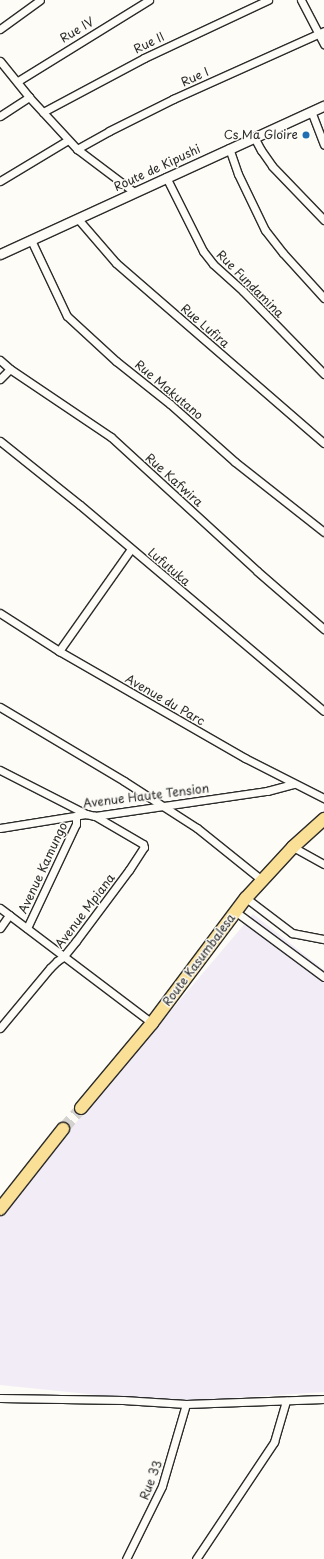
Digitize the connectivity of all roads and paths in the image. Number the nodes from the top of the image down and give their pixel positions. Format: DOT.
graph roads {
  1 [pos="40,0"];
  2 [pos="149,0"];
  3 [pos="268,0"];
  4 [pos="302,0"];
  5 [pos="0,29"];
  6 [pos="321,32"];
  7 [pos="324,44"];
  8 [pos="0,61"];
  9 [pos="18,81"];
  10 [pos="29,97"];
  11 [pos="324,106"];
  12 [pos="311,111"];
  13 [pos="43,112"];
  14 [pos="0,116"];
  15 [pos="254,137"];
  16 [pos="68,140"];
  17 [pos="324,144"];
  18 [pos="229,148"];
  19 [pos="77,149"];
  20 [pos="166,177"];
  21 [pos="0,181"];
  22 [pos="134,192"];
  23 [pos="78,219"];
  24 [pos="324,220"];
  25 [pos="31,240"];
  26 [pos="0,254"];
  27 [pos="324,298"];
  28 [pos="0,360"];
  29 [pos="10,369"];
  30 [pos="324,374"];
  31 [pos="0,379"];
  32 [pos="0,441"];
  33 [pos="324,444"];
  34 [pos="324,532"];
  35 [pos="131,549"];
  36 [pos="0,613"];
  37 [pos="324,629"];
  38 [pos="59,651"];
  39 [pos="0,707"];
  40 [pos="324,711"];
  41 [pos="0,770"];
  42 [pos="294,784"];
  43 [pos="324,798"];
  44 [pos="160,806"];
  45 [pos="86,814"];
  46 [pos="76,816"];
  47 [pos="95,816"];
  48 [pos="324,819"];
  49 [pos="0,828"];
  50 [pos="293,847"];
  51 [pos="324,864"];
  52 [pos="262,880"];
  53 [pos="246,898"];
  54 [pos="0,908"];
  55 [pos="236,912"];
  56 [pos="9,915"];
  57 [pos="0,928"];
  58 [pos="27,928"];
  59 [pos="324,939"];
  60 [pos="63,957"];
  61 [pos="324,977"];
  62 [pos="152,1022"];
  63 [pos="0,1028"];
  64 [pos="81,1108"];
  65 [pos="64,1129"];
  66 [pos="0,1209"];
  67 [pos="0,1398"];
  68 [pos="324,1399"];
  69 [pos="286,1401"];
  70 [pos="186,1404"];
  71 [pos="126,1559"];
  72 [pos="196,1559"];
  1 -- 5 [label="street"];
  2 -- 9 [label="street, Rue IV"];
  3 -- 13 [label="street, Rue II"];
  4 -- 6 [label="street"];
  6 -- 7 [label="street"];
  6 -- 19 [label="street, Rue I"];
  8 -- 9 [label="street"];
  9 -- 10 [label="street"];
  10 -- 13 [label="street"];
  10 -- 14 [label="street"];
  11 -- 12 [label="main road, Route de Kipushi"];
  12 -- 15 [label="main road, Route de Kipushi"];
  12 -- 17 [label="street"];
  13 -- 16 [label="street"];
  15 -- 18 [label="main road, Route de Kipushi"];
  15 -- 24 [label="street"];
  16 -- 19 [label="street"];
  16 -- 21 [label="street"];
  18 -- 20 [label="main road, Route de Kipushi"];
  18 -- 27 [label="street"];
  19 -- 22 [label="street"];
  20 -- 22 [label="main road, Route de Kipushi"];
  20 -- 30 [label="street, Rue Fundamina"];
  22 -- 23 [label="main road, Route de Kipushi"];
  23 -- 25 [label="main road, Route de Kipushi"];
  23 -- 33 [label="street, Rue Lufira"];
  25 -- 26 [label="main road, Route de Kipushi"];
  25 -- 34 [label="street, Rue Makutano"];
  28 -- 29 [label="street, Rue Kafwira"];
  29 -- 31 [label="street"];
  29 -- 37 [label="street, Rue Kafwira"];
  32 -- 35 [label="street, Lufutuka"];
  35 -- 38 [label="street"];
  35 -- 40 [label="street, Lufutuka"];
  36 -- 38 [label="street, Avenue du Parc"];
  38 -- 42 [label="street, Avenue du Parc"];
  39 -- 44 [label="street"];
  41 -- 45 [label="street"];
  42 -- 43 [label="street, Avenue du Parc"];
  42 -- 44 [label="street, Avenue Haute Tension"];
  44 -- 47 [label="street, Avenue Haute Tension"];
  44 -- 52 [label="street"];
  45 -- 46 [label="street, Avenue Haute Tension"];
  45 -- 47 [label="street, Avenue Haute Tension"];
  46 -- 49 [label="street, Avenue Haute Tension"];
  46 -- 58 [label="street, Avenue Kamungo"];
  47 -- 60 [label="street, Avenue Mpiana"];
  48 -- 50 [label="highway, Route Kasumbalesa"];
  50 -- 51 [label="street"];
  50 -- 52 [label="highway, Route Kasumbalesa"];
  52 -- 53 [label="highway, Route Kasumbalesa"];
  53 -- 55 [label="highway, Route Kasumbalesa"];
  53 -- 59 [label="street"];
  54 -- 56 [label="street"];
  55 -- 61 [label="street"];
  55 -- 62 [label="highway, Route Kasumbalesa"];
  56 -- 57 [label="street"];
  56 -- 58 [label="street"];
  58 -- 60 [label="street"];
  60 -- 62 [label="street"];
  60 -- 63 [label="street, Avenue Mpiana"];
  62 -- 64 [label="highway, Route Kasumbalesa"];
  65 -- 66 [label="highway"];
  67 -- 70 [label="street"];
  68 -- 69 [label="street"];
  69 -- 70 [label="street"];
  69 -- 72 [label="street"];
  70 -- 71 [label="street, Rue 33"];
}
